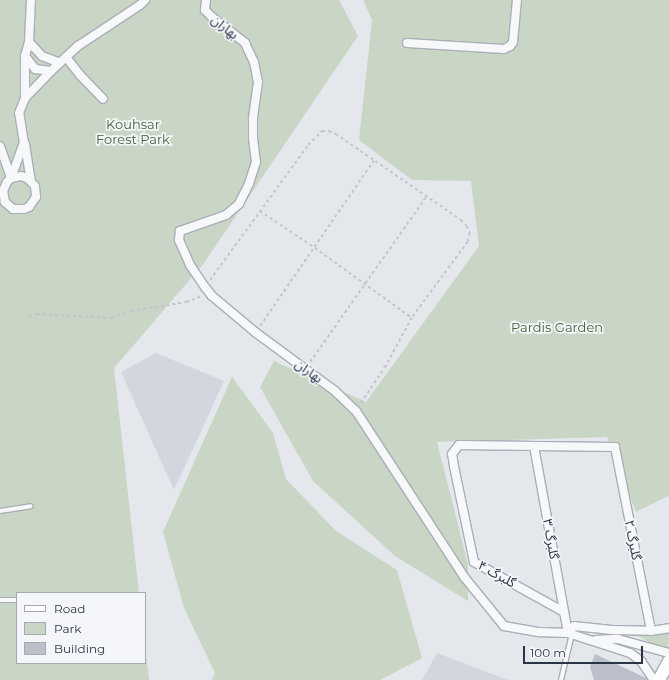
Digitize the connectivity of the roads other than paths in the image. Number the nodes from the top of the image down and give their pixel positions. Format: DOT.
graph roads {
  1 [pos="31,0"];
  2 [pos="145,0"];
  3 [pos="206,0"];
  4 [pos="517,0"];
  5 [pos="30,42"];
  6 [pos="407,42"];
  7 [pos="25,56"];
  8 [pos="66,57"];
  9 [pos="60,63"];
  10 [pos="51,71"];
  11 [pos="25,98"];
  12 [pos="103,99"];
  13 [pos="24,143"];
  14 [pos="0,146"];
  15 [pos="11,178"];
  16 [pos="31,181"];
  17 [pos="534,446"];
  18 [pos="31,506"];
  19 [pos="0,511"];
  20 [pos="0,600"];
  21 [pos="16,600"];
  22 [pos="564,612"];
  23 [pos="574,626"];
  24 [pos="669,628"];
  25 [pos="651,631"];
  26 [pos="568,633"];
  27 [pos="587,640"];
  28 [pos="669,653"];
  29 [pos="669,661"];
  30 [pos="561,680"];
  31 [pos="654,680"];
  32 [pos="659,680"];
  1 -- 5 [label="street"];
  2 -- 8 [label="street"];
  3 -- 26 [label="street, بهاران"];
  4 -- 6 [label="street"];
  5 -- 7 [label="street"];
  5 -- 9 [label="street"];
  7 -- 10 [label="street"];
  7 -- 11 [label="street"];
  8 -- 9 [label="street"];
  8 -- 12 [label="street"];
  9 -- 10 [label="street"];
  10 -- 11 [label="street"];
  11 -- 13 [label="street"];
  13 -- 15 [label="street"];
  13 -- 16 [label="street"];
  14 -- 15 [label="street"];
  15 -- 16 [label="street"];
  15 -- 16 [label="street"];
  17 -- 22 [label="street, گلبرگ ۳"];
  17 -- 22 [label="street, گلبرگ ۴"];
  17 -- 25 [label="street, گلبرگ ۲"];
  18 -- 19 [label="lane"];
  20 -- 21 [label="lane"];
  22 -- 26 [label="street, گلبرگ ۳"];
  23 -- 25 [label="street"];
  23 -- 26 [label="street"];
  23 -- 30 [label="lane"];
  24 -- 25 [label="street"];
  26 -- 27 [label="street, بهاران"];
  27 -- 28 [label="street"];
  27 -- 31 [label="street, بهاران"];
  29 -- 32 [label="main road"];
}
